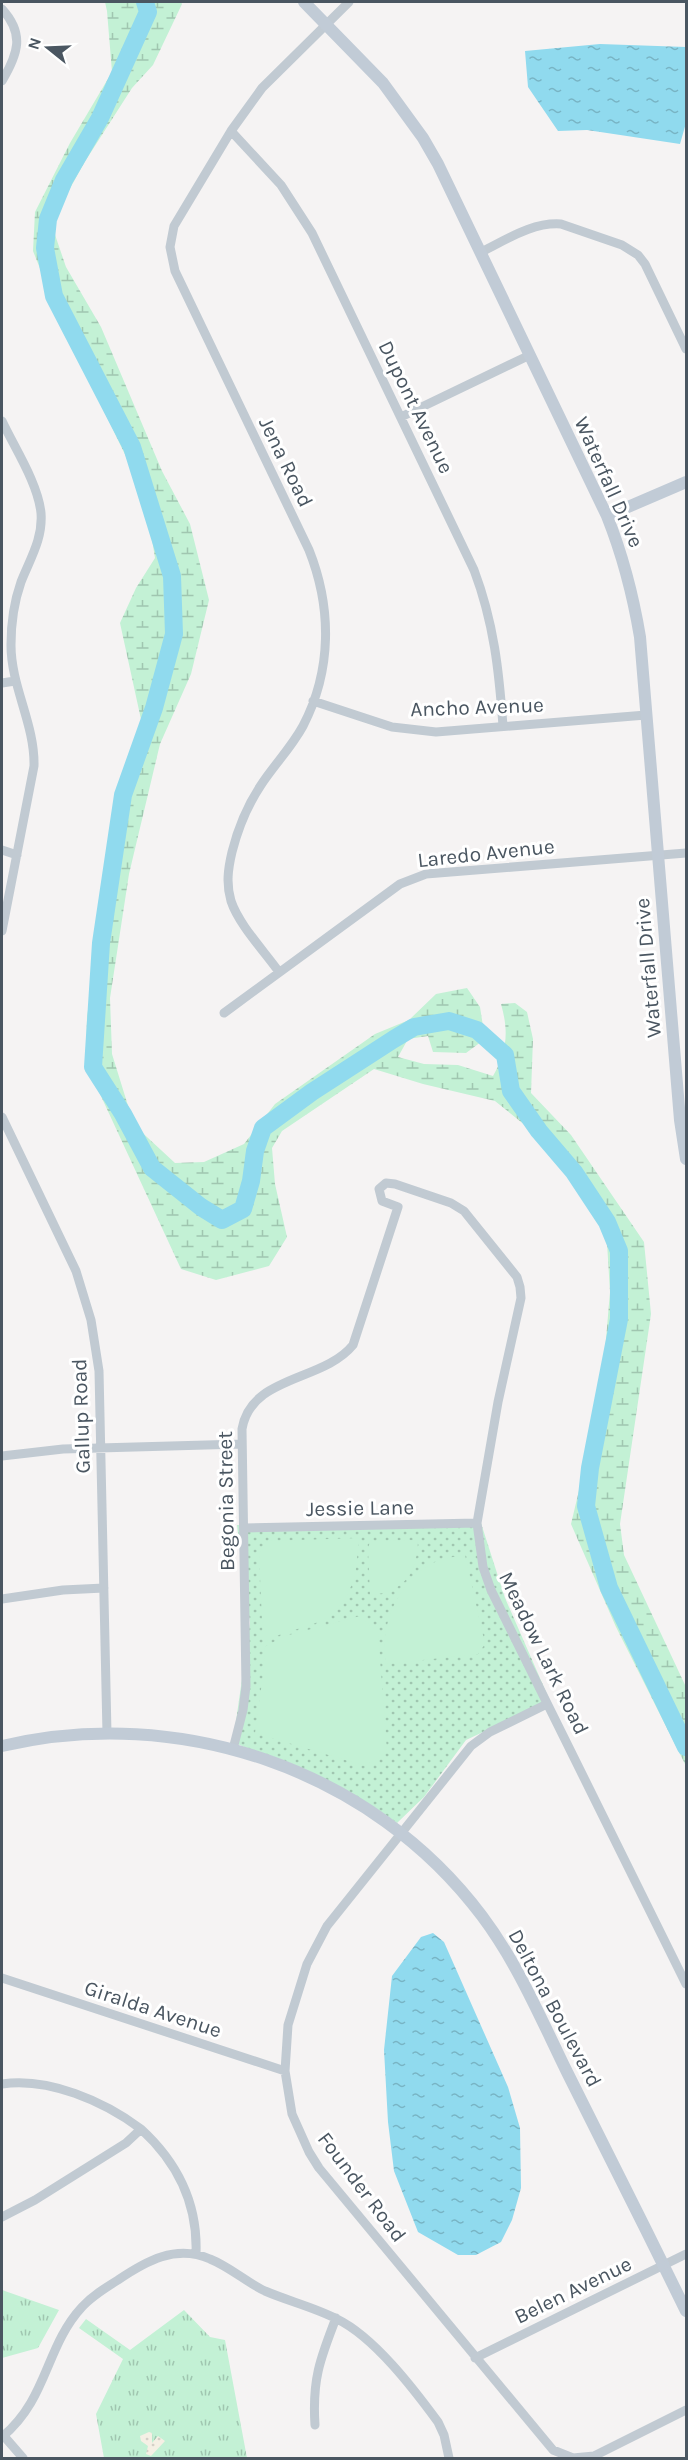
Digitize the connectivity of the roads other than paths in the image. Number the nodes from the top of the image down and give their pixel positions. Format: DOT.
graph roads {
  1 [pos="304,2"];
  2 [pos="349,2"];
  3 [pos="2,9"];
  4 [pos="326,24"];
  5 [pos="2,81"];
  6 [pos="231,131"];
  7 [pos="481,252"];
  8 [pos="682,329"];
  9 [pos="687,349"];
  10 [pos="530,355"];
  11 [pos="401,417"];
  12 [pos="2,421"];
  13 [pos="6,440"];
  14 [pos="687,482"];
  15 [pos="607,516"];
  16 [pos="15,681"];
  17 [pos="2,683"];
  18 [pos="314,701"];
  19 [pos="646,715"];
  20 [pos="504,726"];
  21 [pos="2,850"];
  22 [pos="687,853"];
  23 [pos="17,855"];
  24 [pos="658,855"];
  25 [pos="2,930"];
  26 [pos="279,972"];
  27 [pos="224,1013"];
  28 [pos="2,1118"];
  29 [pos="687,1159"];
  30 [pos="379,1189"];
  31 [pos="242,1444"];
  32 [pos="100,1447"];
  33 [pos="2,1456"];
  34 [pos="477,1523"];
  35 [pos="244,1528"];
  36 [pos="104,1588"];
  37 [pos="2,1599"];
  38 [pos="547,1704"];
  39 [pos="107,1733"];
  40 [pos="2,1746"];
  41 [pos="233,1749"];
  42 [pos="401,1833"];
  43 [pos="5,1980"];
  44 [pos="687,1984"];
  45 [pos="285,2071"];
  46 [pos="2,2084"];
  47 [pos="141,2129"];
  48 [pos="2,2217"];
  49 [pos="196,2254"];
  50 [pos="687,2254"];
  51 [pos="663,2265"];
  52 [pos="687,2311"];
  53 [pos="336,2318"];
  54 [pos="475,2358"];
  55 [pos="687,2410"];
  56 [pos="315,2425"];
  57 [pos="2,2436"];
  58 [pos="23,2458"];
  59 [pos="449,2458"];
  1 -- 4 [label="street, Waterfall Drive"];
  2 -- 4 [label="street, Jena Road"];
  3 -- 5 [label="street"];
  4 -- 6 [label="street, Jena Road"];
  4 -- 7 [label="street, Waterfall Drive"];
  6 -- 11 [label="street, Dupont Avenue"];
  6 -- 18 [label="street, Jena Road"];
  7 -- 8 [label="street"];
  7 -- 10 [label="street, Waterfall Drive"];
  8 -- 9 [label="street"];
  10 -- 11 [label="street"];
  10 -- 15 [label="street, Waterfall Drive"];
  11 -- 20 [label="street, Dupont Avenue"];
  12 -- 13 [label="street"];
  13 -- 16 [label="street"];
  14 -- 15 [label="street"];
  15 -- 19 [label="street, Waterfall Drive"];
  16 -- 17 [label="street"];
  16 -- 23 [label="street"];
  18 -- 20 [label="street, Ancho Avenue"];
  18 -- 26 [label="street, Jena Road"];
  19 -- 20 [label="street, Ancho Avenue"];
  19 -- 24 [label="street, Waterfall Drive"];
  21 -- 23 [label="street"];
  22 -- 24 [label="street, Laredo Avenue"];
  23 -- 25 [label="street"];
  24 -- 26 [label="street, Laredo Avenue"];
  24 -- 29 [label="street, Waterfall Drive"];
  26 -- 27 [label="street, Laredo Avenue"];
  28 -- 32 [label="street, Gallup Road"];
  30 -- 31 [label="street, Begonia Street"];
  30 -- 34 [label="street, Meadow Lark Road"];
  31 -- 32 [label="street"];
  31 -- 35 [label="street, Begonia Street"];
  32 -- 33 [label="street"];
  32 -- 36 [label="street, Gallup Road"];
  34 -- 35 [label="street, Jessie Lane"];
  34 -- 38 [label="street, Meadow Lark Road"];
  35 -- 41 [label="street, Begonia Street"];
  36 -- 37 [label="street"];
  36 -- 39 [label="street, Gallup Road"];
  38 -- 42 [label="street, Founder Road"];
  38 -- 44 [label="street, Meadow Lark Road"];
  39 -- 40 [label="street, Deltona Boulevard"];
  39 -- 41 [label="street, Deltona Boulevard"];
  41 -- 42 [label="street, Deltona Boulevard"];
  42 -- 45 [label="street, Founder Road"];
  42 -- 51 [label="street, Deltona Boulevard"];
  43 -- 45 [label="street, Giralda Avenue"];
  45 -- 54 [label="street, Founder Road"];
  46 -- 47 [label="street"];
  47 -- 48 [label="street"];
  47 -- 49 [label="street"];
  49 -- 53 [label="street"];
  49 -- 57 [label="street"];
  50 -- 51 [label="street, Belen Avenue"];
  51 -- 52 [label="street, Deltona Boulevard"];
  51 -- 54 [label="street, Belen Avenue"];
  53 -- 56 [label="street"];
  53 -- 59 [label="street"];
  54 -- 55 [label="street, Founder Road"];
  57 -- 58 [label="street"];
}
